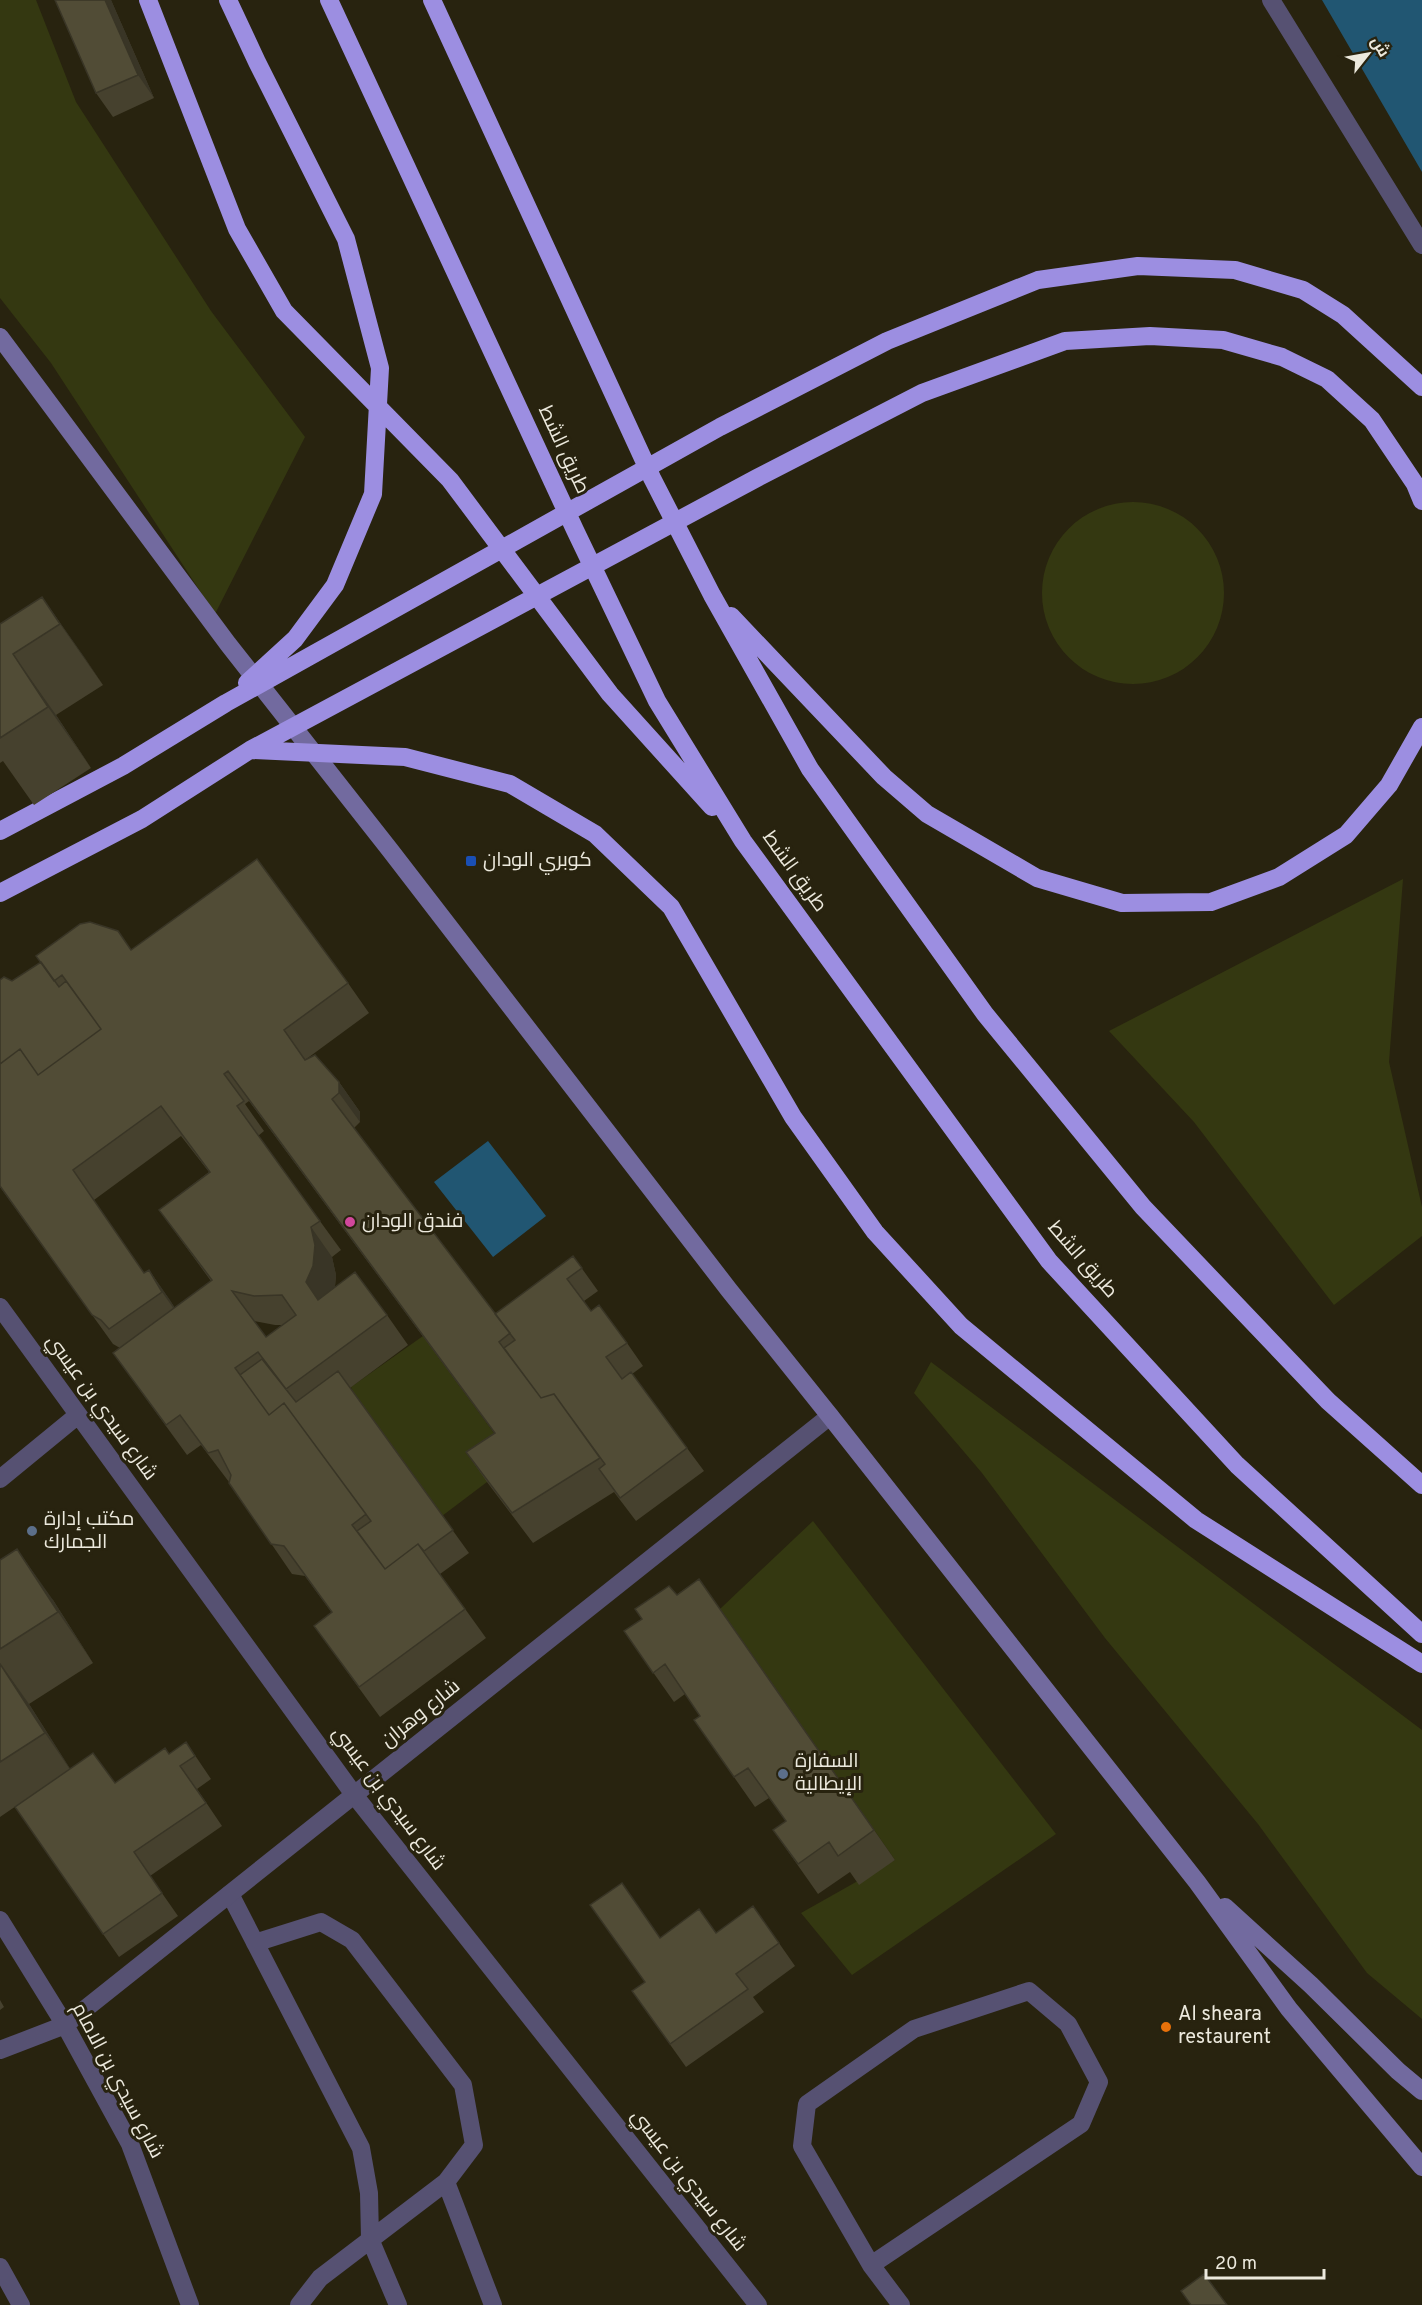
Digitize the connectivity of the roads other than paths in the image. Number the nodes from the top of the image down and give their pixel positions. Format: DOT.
graph roads {
  1 [pos="147,0"];
  2 [pos="228,0"];
  3 [pos="329,0"];
  4 [pos="432,0"];
  5 [pos="1271,0"];
  6 [pos="1422,245"];
  7 [pos="0,337"];
  8 [pos="1422,387"];
  9 [pos="1422,501"];
  10 [pos="712,596"];
  11 [pos="226,703"];
  12 [pos="1422,727"];
  13 [pos="250,750"];
  14 [pos="0,831"];
  15 [pos="743,841"];
  16 [pos="0,893"];
  17 [pos="0,1307"];
  18 [pos="78,1415"];
  19 [pos="831,1416"];
  20 [pos="0,1479"];
  21 [pos="1422,1485"];
  22 [pos="1422,1634"];
  23 [pos="1422,1664"];
  24 [pos="355,1796"];
  25 [pos="1197,1882"];
  26 [pos="230,1894"];
  27 [pos="0,1920"];
  28 [pos="255,1943"];
  29 [pos="65,2025"];
  30 [pos="0,2050"];
  31 [pos="1422,2091"];
  32 [pos="1422,2167"];
  33 [pos="446,2182"];
  34 [pos="370,2239"];
  35 [pos="872,2265"];
  36 [pos="0,2267"];
  37 [pos="21,2305"];
  38 [pos="190,2305"];
  39 [pos="299,2305"];
  40 [pos="398,2305"];
  41 [pos="493,2305"];
  42 [pos="758,2305"];
  43 [pos="901,2305"];
  1 -- 15 [label="highway"];
  2 -- 11 [label="highway"];
  3 -- 15 [label="highway, طريق الشط"];
  4 -- 10 [label="highway"];
  5 -- 6 [label="street"];
  7 -- 19 [label="main road"];
  8 -- 11 [label="highway"];
  9 -- 13 [label="highway"];
  10 -- 12 [label="highway"];
  10 -- 21 [label="highway"];
  11 -- 14 [label="highway"];
  13 -- 16 [label="highway"];
  13 -- 23 [label="highway"];
  15 -- 22 [label="highway, طريق الشط"];
  17 -- 18 [label="street, شارع سيدي بن عيسي"];
  18 -- 20 [label="street"];
  18 -- 24 [label="street, شارع سيدي بن عيسي"];
  19 -- 24 [label="street, شارع وهران"];
  19 -- 25 [label="main road"];
  24 -- 26 [label="street, شارع وهران"];
  24 -- 42 [label="street, شارع سيدي بن عيسي"];
  25 -- 31 [label="main road"];
  25 -- 32 [label="main road"];
  26 -- 28 [label="street"];
  26 -- 29 [label="street, شارع وهران"];
  27 -- 29 [label="street, شارع سيدي بن الامام"];
  28 -- 33 [label="street"];
  28 -- 34 [label="street"];
  29 -- 30 [label="street, شارع وهران"];
  29 -- 38 [label="street, شارع سيدي بن الامام"];
  33 -- 34 [label="street"];
  33 -- 41 [label="street"];
  34 -- 39 [label="street"];
  34 -- 40 [label="street"];
  35 -- 35 [label="street"];
  35 -- 43 [label="street"];
  36 -- 37 [label="street"];
}
